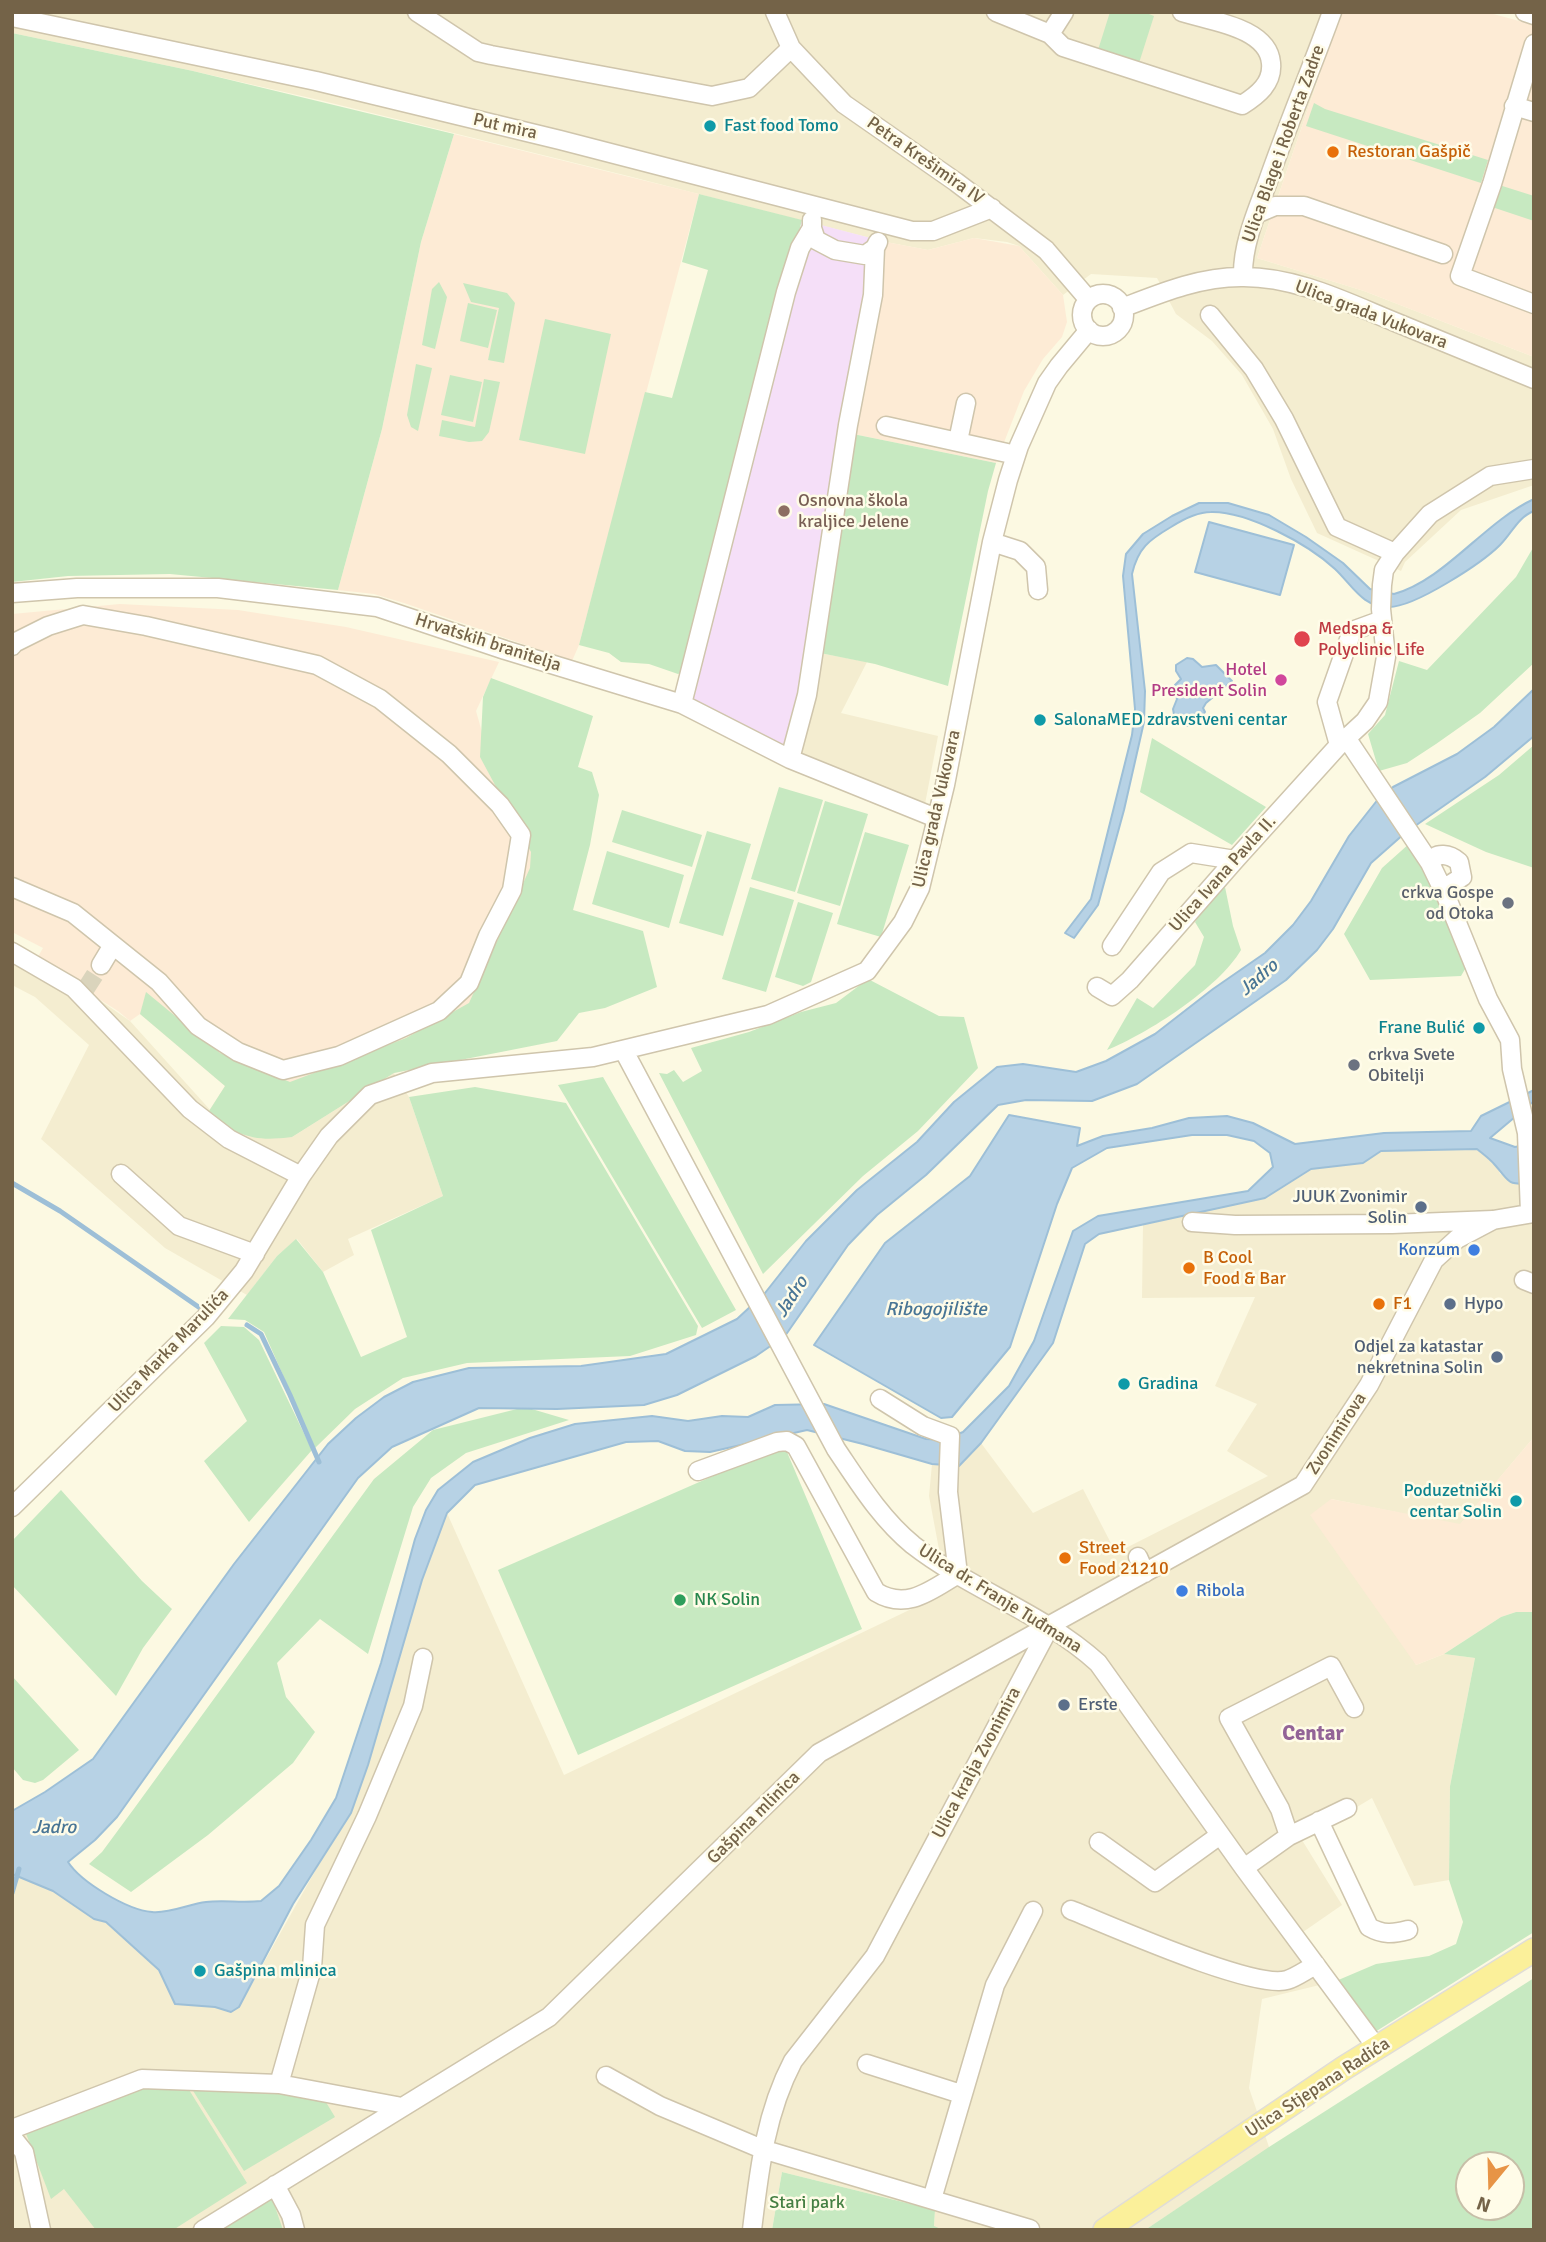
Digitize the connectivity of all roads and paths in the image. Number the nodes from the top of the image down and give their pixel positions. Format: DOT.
graph roads {
  1 [pos="417,12"];
  2 [pos="996,12"];
  3 [pos="1064,12"];
  4 [pos="1181,12"];
  5 [pos="1332,12"];
  6 [pos="1525,12"];
  7 [pos="779,13"];
  8 [pos="1534,15"];
  9 [pos="12,18"];
  10 [pos="1050,34"];
  11 [pos="1534,44"];
  12 [pos="791,48"];
  13 [pos="1514,106"];
  14 [pos="1534,112"];
  15 [pos="814,206"];
  16 [pos="992,208"];
  17 [pos="1256,214"];
  18 [pos="887,227"];
  19 [pos="812,228"];
  20 [pos="874,248"];
  21 [pos="1443,254"];
  22 [pos="1242,277"];
  23 [pos="1088,299"];
  24 [pos="1534,304"];
  25 [pos="1122,308"];
  26 [pos="1210,315"];
  27 [pos="1089,330"];
  28 [pos="1534,379"];
  29 [pos="966,403"];
  30 [pos="886,426"];
  31 [pos="958,441"];
  32 [pos="1016,455"];
  33 [pos="1534,470"];
  34 [pos="992,542"];
  35 [pos="1395,553"];
  36 [pos="1038,590"];
  37 [pos="12,593"];
  38 [pos="1382,614"];
  39 [pos="12,646"];
  40 [pos="682,704"];
  41 [pos="1343,742"];
  42 [pos="790,759"];
  43 [pos="936,818"];
  44 [pos="1235,860"];
  45 [pos="1430,863"];
  46 [pos="12,887"];
  47 [pos="1443,889"];
  48 [pos="113,945"];
  49 [pos="1112,946"];
  50 [pos="12,952"];
  51 [pos="101,965"];
  52 [pos="1097,987"];
  53 [pos="624,1051"];
  54 [pos="121,1174"];
  55 [pos="301,1176"];
  56 [pos="1532,1213"];
  57 [pos="1493,1220"];
  58 [pos="1192,1222"];
  59 [pos="255,1254"];
  60 [pos="880,1399"];
  61 [pos="698,1471"];
  62 [pos="12,1507"];
  63 [pos="958,1574"];
  64 [pos="1050,1626"];
  65 [pos="423,1658"];
  66 [pos="1354,1708"];
  67 [pos="1347,1808"];
  68 [pos="1319,1821"];
  69 [pos="1220,1835"];
  70 [pos="1289,1836"];
  71 [pos="1099,1842"];
  72 [pos="1244,1868"];
  73 [pos="1071,1910"];
  74 [pos="1033,1911"];
  75 [pos="1408,1930"];
  76 [pos="1534,1950"];
  77 [pos="1316,1965"];
  78 [pos="1377,2048"];
  79 [pos="867,2064"];
  80 [pos="606,2077"];
  81 [pos="279,2084"];
  82 [pos="961,2094"];
  83 [pos="402,2107"];
  84 [pos="12,2129"];
  85 [pos="12,2137"];
  86 [pos="762,2149"];
  87 [pos="275,2185"];
  88 [pos="932,2199"];
  89 [pos="1030,2228"];
  90 [pos="41,2230"];
  91 [pos="203,2230"];
  92 [pos="295,2230"];
  93 [pos="752,2230"];
  94 [pos="1105,2230"];
  1 -- 12 [label="street"];
  2 -- 10 [label="street"];
  3 -- 10 [label="street"];
  4 -- 10 [label="street"];
  5 -- 17 [label="street, Ulica Blage i Roberta Zadre"];
  6 -- 8 [label="street"];
  7 -- 12 [label="street, Petra Krešimira IV"];
  9 -- 15 [label="street, Put mira"];
  11 -- 13 [label="street"];
  12 -- 16 [label="street, Petra Krešimira IV"];
  13 -- 14 [label="street"];
  13 -- 24 [label="street"];
  15 -- 18 [label="street, Put mira"];
  15 -- 19 [label="street"];
  16 -- 18 [label="street, Put mira"];
  16 -- 23 [label="street, Petra Krešimira IV"];
  17 -- 21 [label="street"];
  17 -- 22 [label="street, Ulica Blage i Roberta Zadre"];
  18 -- 20 [label="street"];
  19 -- 20 [label="street"];
  19 -- 40 [label="street"];
  20 -- 42 [label="street"];
  22 -- 25 [label="street, Ulica grada Vukovara"];
  22 -- 28 [label="street, Ulica grada Vukovara"];
  23 -- 25 [label="street"];
  23 -- 27 [label="street"];
  25 -- 27 [label="street"];
  26 -- 35 [label="street"];
  27 -- 32 [label="street, Ulica grada Vukovara"];
  29 -- 31 [label="street"];
  30 -- 31 [label="street"];
  31 -- 32 [label="street"];
  32 -- 34 [label="street, Ulica grada Vukovara"];
  33 -- 35 [label="street, Ulica Ivana Pavla II."];
  34 -- 36 [label="street"];
  34 -- 43 [label="street, Ulica grada Vukovara"];
  35 -- 38 [label="street, Ulica Ivana Pavla II."];
  37 -- 40 [label="street, Hrvatskih branitelja"];
  38 -- 41 [label="street, Ulica Ivana Pavla II."];
  38 -- 41 [label="street"];
  39 -- 48 [label="street"];
  40 -- 42 [label="street, Hrvatskih branitelja"];
  41 -- 44 [label="street, Ulica Ivana Pavla II."];
  41 -- 45 [label="street"];
  42 -- 43 [label="street, Hrvatskih branitelja"];
  43 -- 53 [label="street, Ulica grada Vukovara"];
  44 -- 49 [label="street"];
  44 -- 52 [label="street, Ulica Ivana Pavla II."];
  45 -- 47 [label="street"];
  45 -- 47 [label="street"];
  46 -- 48 [label="street"];
  47 -- 56 [label="street"];
  48 -- 51 [label="street"];
  50 -- 55 [label="street"];
  53 -- 55 [label="street, Ulica grada Vukovara"];
  53 -- 63 [label="street, Ulica dr. Franje Tuđmana"];
  54 -- 59 [label="street"];
  55 -- 59 [label="street, Ulica Marka Marulića"];
  56 -- 57 [label="street"];
  57 -- 58 [label="street"];
  57 -- 64 [label="street, Zvonimirova"];
  59 -- 62 [label="street, Ulica Marka Marulića"];
  60 -- 63 [label="street"];
  61 -- 63 [label="street"];
  63 -- 64 [label="street, Ulica dr. Franje Tuđmana"];
  64 -- 69 [label="street, Ulica dr. Franje Tuđmana"];
  64 -- 83 [label="street, Gašpina mlinica"];
  64 -- 86 [label="street, Ulica kralja Zvonimira"];
  65 -- 81 [label="street"];
  66 -- 70 [label="street"];
  67 -- 68 [label="street"];
  68 -- 70 [label="street"];
  68 -- 75 [label="street"];
  69 -- 71 [label="street"];
  69 -- 72 [label="street, Ulica dr. Franje Tuđmana"];
  70 -- 72 [label="street"];
  72 -- 77 [label="street, Ulica dr. Franje Tuđmana"];
  73 -- 77 [label="street"];
  74 -- 82 [label="street"];
  76 -- 78 [label="main road, Ulica Stjepana Radića"];
  77 -- 78 [label="street, Ulica dr. Franje Tuđmana"];
  78 -- 94 [label="main road, Ulica Stjepana Radića"];
  79 -- 82 [label="street"];
  80 -- 86 [label="street"];
  81 -- 83 [label="street"];
  81 -- 84 [label="street"];
  82 -- 88 [label="street"];
  83 -- 87 [label="street, Gašpina mlinica"];
  85 -- 90 [label="street"];
  86 -- 88 [label="street"];
  86 -- 93 [label="street, Ulica kralja Zvonimira"];
  87 -- 91 [label="street, Gašpina mlinica"];
  87 -- 92 [label="street"];
  88 -- 89 [label="street"];
}
